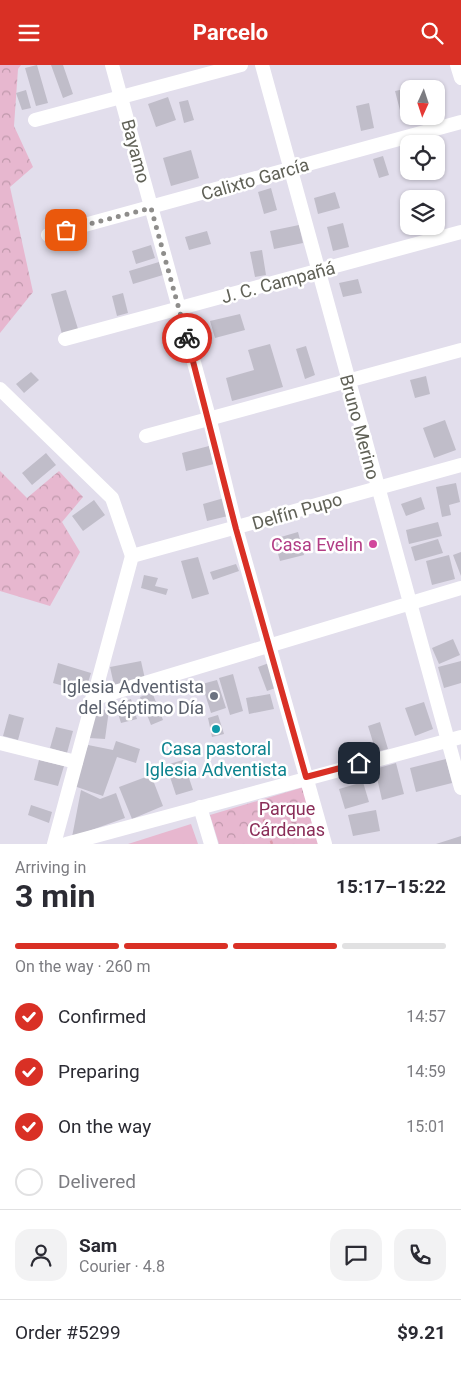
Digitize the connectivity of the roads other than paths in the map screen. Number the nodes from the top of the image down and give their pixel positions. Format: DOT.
graph roads {
  1 [pos="112,65"];
  2 [pos="241,65"];
  3 [pos="262,65"];
  4 [pos="457,65"];
  5 [pos="461,78"];
  6 [pos="121,98"];
  7 [pos="35,120"];
  8 [pos="461,122"];
  9 [pos="290,169"];
  10 [pos="151,208"];
  11 [pos="461,232"];
  12 [pos="48,235"];
  13 [pos="318,271"];
  14 [pos="179,309"];
  15 [pos="65,339"];
  16 [pos="461,350"];
  17 [pos="348,380"];
  18 [pos="0,389"];
  19 [pos="209,417"];
  20 [pos="146,436"];
  21 [pos="461,465"];
  22 [pos="377,487"];
  23 [pos="236,529"];
  24 [pos="132,556"];
  25 [pos="461,588"];
  26 [pos="409,603"];
  27 [pos="269,645"];
  28 [pos="92,699"];
  29 [pos="454,739"];
  30 [pos="0,743"];
  31 [pos="76,762"];
  32 [pos="306,777"];
  33 [pos="461,788"];
  34 [pos="200,807"];
  35 [pos="54,844"];
  36 [pos="66,844"];
  37 [pos="210,844"];
  38 [pos="325,844"];
  1 -- 6 [label="street, Bayamo"];
  2 -- 6 [label="street"];
  3 -- 9 [label="street, Bruno Merino"];
  4 -- 5 [label="street"];
  6 -- 7 [label="street"];
  6 -- 10 [label="street, Bayamo"];
  8 -- 9 [label="street, Calixto García"];
  9 -- 10 [label="street, Calixto García"];
  9 -- 13 [label="street, Bruno Merino"];
  10 -- 12 [label="street, Calixto García"];
  10 -- 14 [label="street, Bayamo"];
  11 -- 13 [label="street, J. C. Campañá"];
  13 -- 14 [label="street, J. C. Campañá"];
  13 -- 17 [label="street, Bruno Merino"];
  14 -- 15 [label="street, J. C. Campañá"];
  14 -- 19 [label="street, Bayamo"];
  16 -- 17 [label="street"];
  17 -- 19 [label="street"];
  17 -- 22 [label="street, Bruno Merino"];
  18 -- 24 [label="street"];
  19 -- 20 [label="street"];
  19 -- 23 [label="street, Bayamo"];
  21 -- 22 [label="street, Delfín Pupo"];
  22 -- 23 [label="street, Delfín Pupo"];
  22 -- 26 [label="street, Bruno Merino"];
  23 -- 24 [label="street, Delfín Pupo"];
  23 -- 27 [label="street, Bayamo"];
  24 -- 28 [label="street"];
  25 -- 26 [label="street"];
  26 -- 27 [label="street"];
  26 -- 29 [label="street, Bruno Merino"];
  27 -- 28 [label="street"];
  27 -- 32 [label="street, Bayamo"];
  28 -- 31 [label="street"];
  29 -- 32 [label="street"];
  29 -- 33 [label="street, Bruno Merino"];
  30 -- 31 [label="street"];
  31 -- 35 [label="street"];
  32 -- 34 [label="street"];
  32 -- 38 [label="street, Bayamo"];
  34 -- 36 [label="street"];
  34 -- 37 [label="street"];
}
